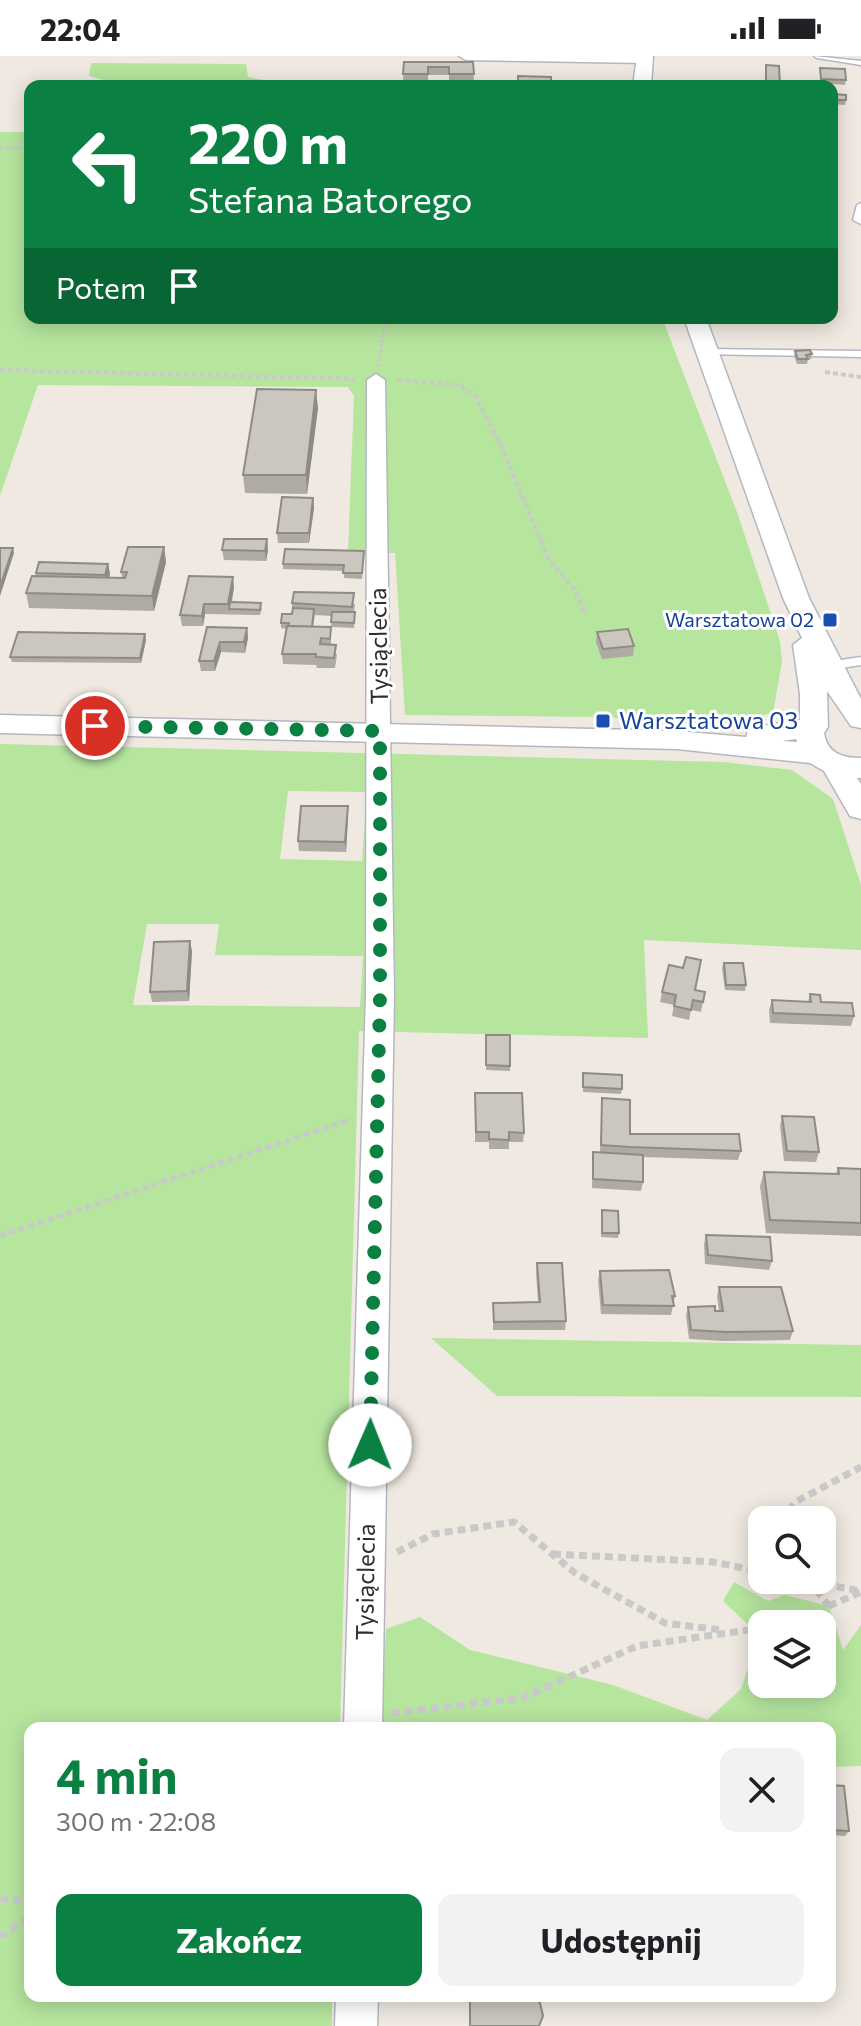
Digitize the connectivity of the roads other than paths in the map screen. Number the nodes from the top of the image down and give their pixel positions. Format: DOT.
graph roads {
  1 [pos="466,56"];
  2 [pos="817,56"];
  3 [pos="645,57"];
  4 [pos="861,63"];
  5 [pos="643,80"];
  6 [pos="861,205"];
  7 [pos="861,222"];
  8 [pos="697,324"];
  9 [pos="707,352"];
  10 [pos="861,354"];
  11 [pos="376,380"];
  12 [pos="796,598"];
  13 [pos="861,661"];
  14 [pos="828,666"];
  15 [pos="861,720"];
  16 [pos="0,724"];
  17 [pos="380,731"];
  18 [pos="832,754"];
  19 [pos="861,809"];
  20 [pos="363,1722"];
  21 [pos="357,2002"];
  22 [pos="356,2026"];
  1 -- 3 [label="street"];
  2 -- 4 [label="lane"];
  3 -- 5 [label="street"];
  6 -- 7 [label="lane"];
  8 -- 9 [label="street"];
  9 -- 10 [label="lane"];
  9 -- 12 [label="street"];
  11 -- 17 [label="street, Tysiąclecia"];
  12 -- 14 [label="street"];
  12 -- 18 [label="street"];
  13 -- 14 [label="lane"];
  14 -- 15 [label="street"];
  15 -- 18 [label="street"];
  16 -- 17 [label="street"];
  17 -- 18 [label="street"];
  17 -- 20 [label="street, Tysiąclecia"];
  18 -- 19 [label="street"];
  21 -- 22 [label="street"];
}
